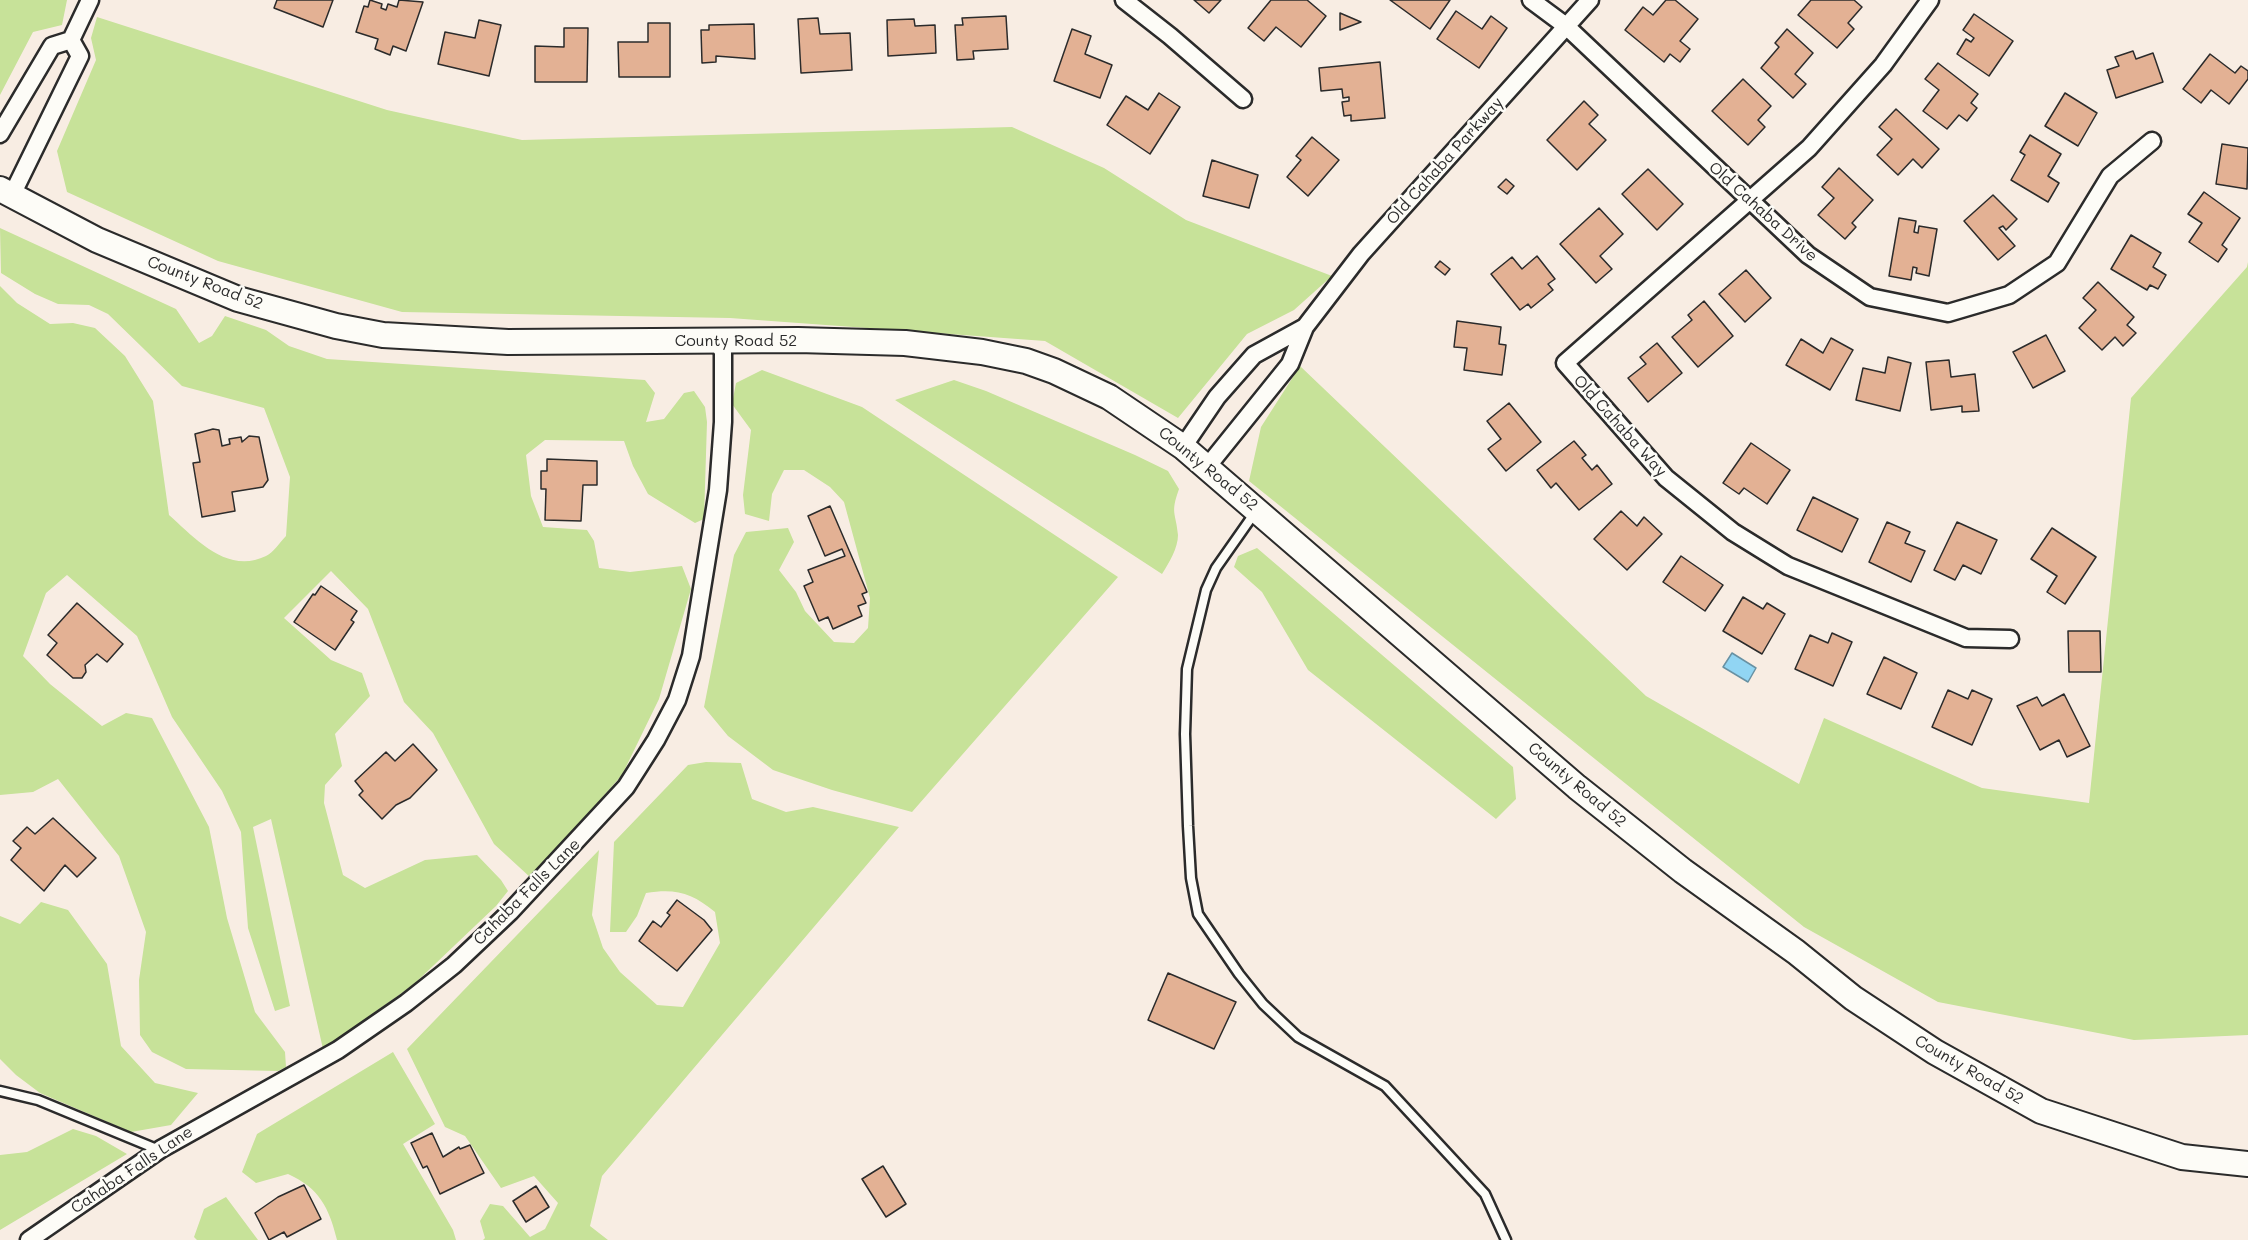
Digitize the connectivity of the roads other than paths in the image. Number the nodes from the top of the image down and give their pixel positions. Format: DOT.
graph roads {
  1 [pos="90,0"];
  2 [pos="1124,0"];
  3 [pos="1531,0"];
  4 [pos="1590,0"];
  5 [pos="1930,0"];
  6 [pos="1566,26"];
  7 [pos="71,40"];
  8 [pos="1243,99"];
  9 [pos="0,134"];
  10 [pos="2152,141"];
  11 [pos="6,192"];
  12 [pos="1750,202"];
  13 [pos="1305,327"];
  14 [pos="717,341"];
  15 [pos="1183,447"];
  16 [pos="1207,467"];
  17 [pos="1257,508"];
  18 [pos="2010,639"];
  19 [pos="0,1091"];
  20 [pos="160,1150"];
  21 [pos="2248,1164"];
  22 [pos="28,1240"];
  23 [pos="1506,1240"];
  1 -- 7 [label="street"];
  2 -- 8 [label="street"];
  3 -- 6 [label="street, Old Cahaba Drive"];
  4 -- 6 [label="street, Old Cahaba Parkway"];
  5 -- 12 [label="street, Old Cahaba Way"];
  6 -- 12 [label="street, Old Cahaba Drive"];
  6 -- 13 [label="street, Old Cahaba Parkway"];
  7 -- 9 [label="street"];
  7 -- 11 [label="street"];
  10 -- 12 [label="street, Old Cahaba Drive"];
  11 -- 14 [label="main road, County Road 52"];
  12 -- 18 [label="street, Old Cahaba Way"];
  13 -- 15 [label="street, Old Cahaba Parkway"];
  13 -- 16 [label="street, Old Cahaba Parkway"];
  14 -- 15 [label="main road, County Road 52"];
  14 -- 20 [label="street, Cahaba Falls Lane"];
  15 -- 16 [label="main road, County Road 52"];
  16 -- 17 [label="main road, County Road 52"];
  17 -- 21 [label="main road, County Road 52"];
  17 -- 23 [label="lane"];
  19 -- 20 [label="lane"];
  20 -- 22 [label="street, Cahaba Falls Lane"];
}
